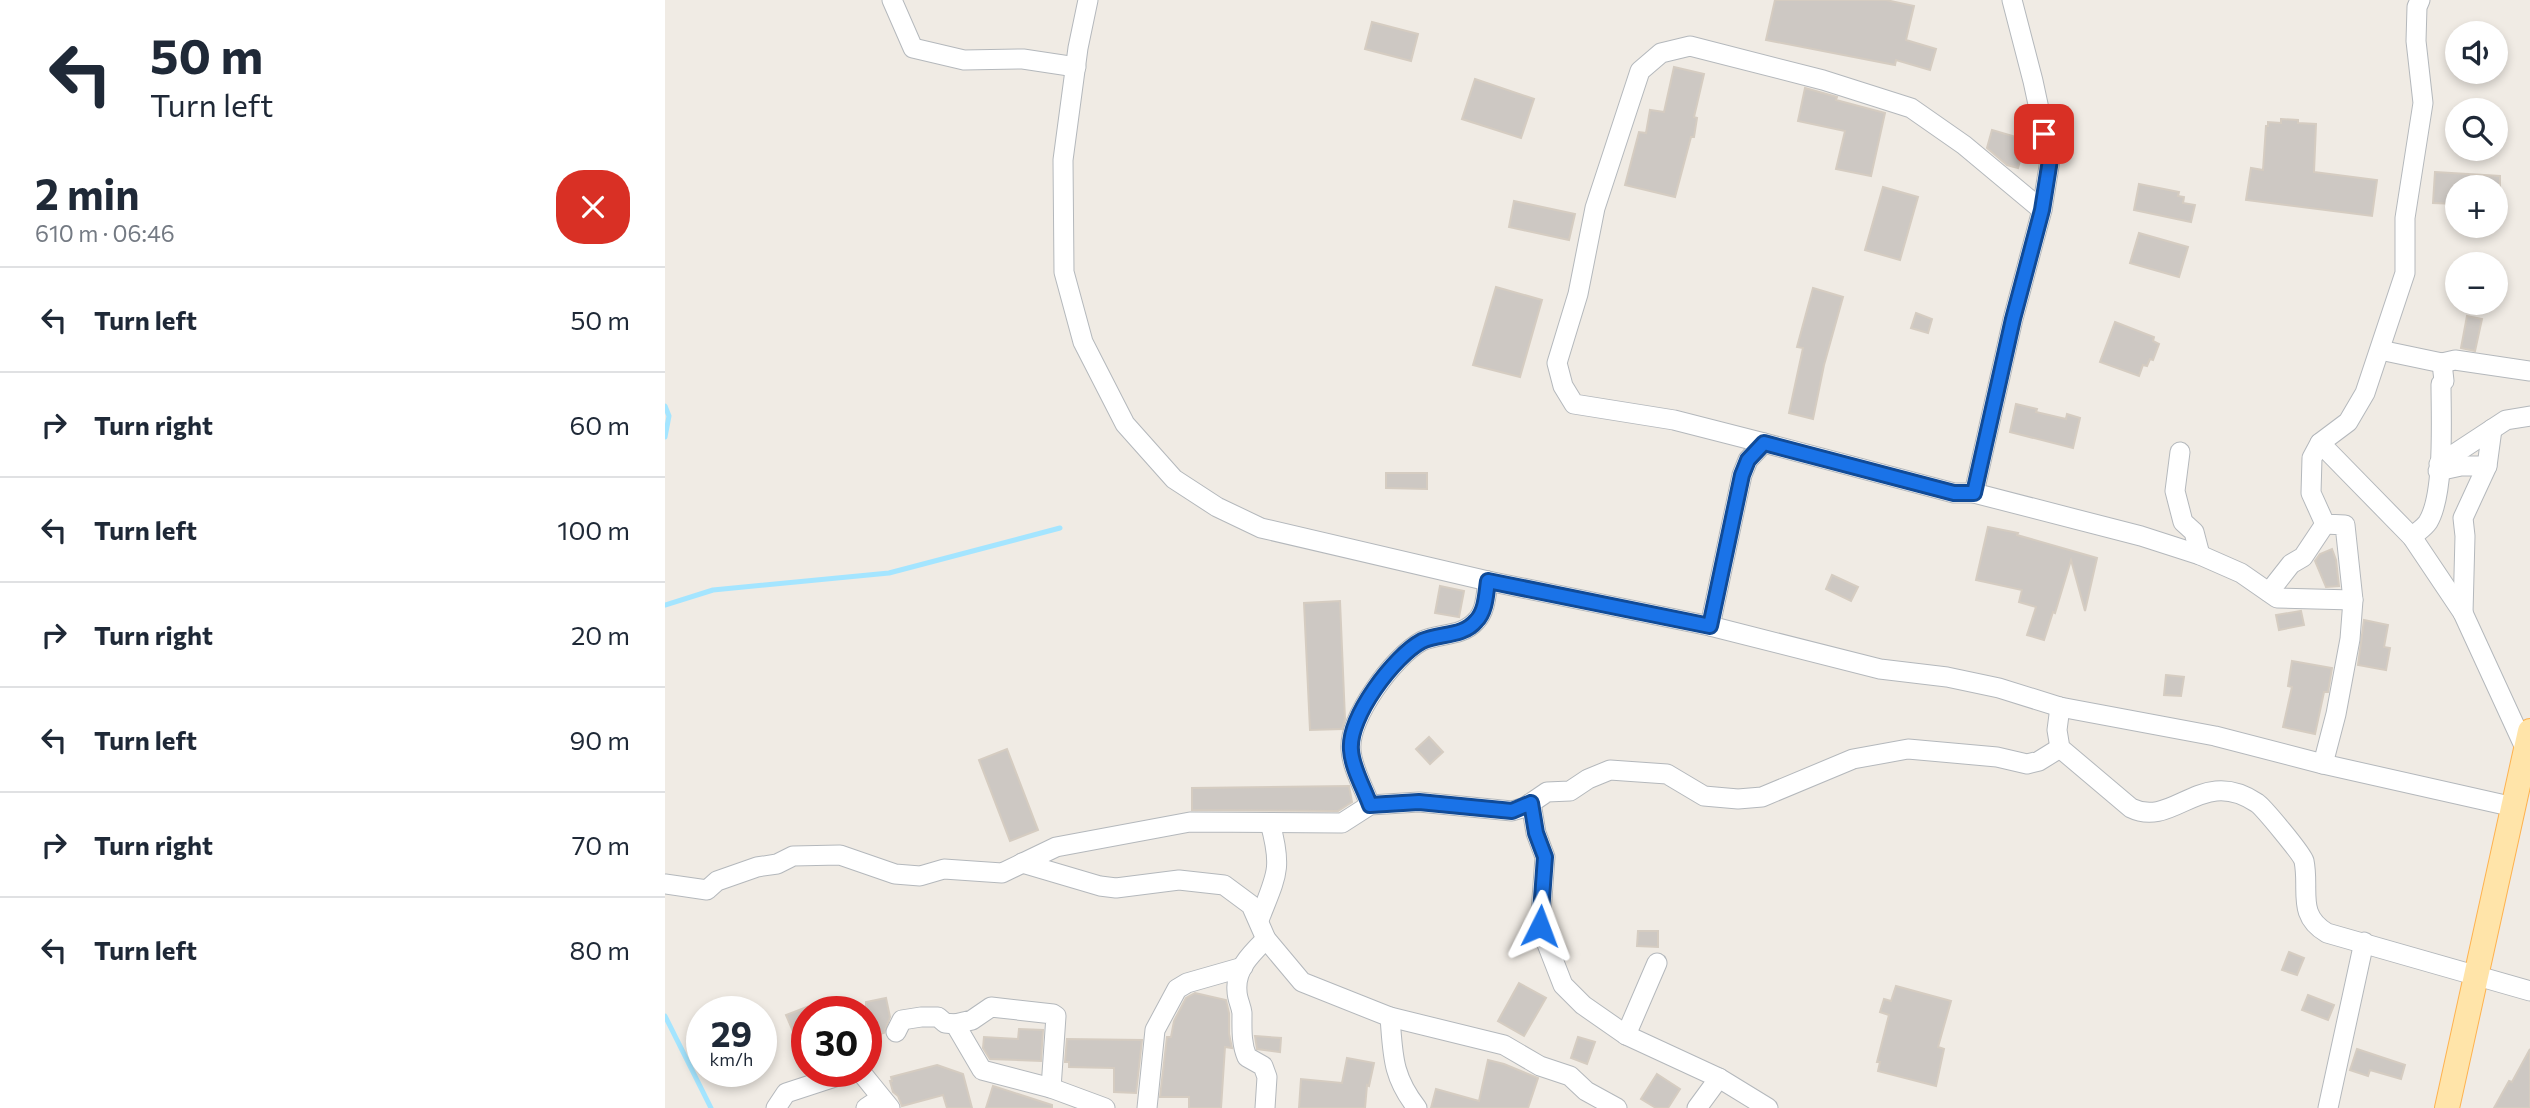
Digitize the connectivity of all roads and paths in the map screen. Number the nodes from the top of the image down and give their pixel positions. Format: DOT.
graph roads {
  1 [pos="893,0"];
  2 [pos="1088,0"];
  3 [pos="2012,0"];
  4 [pos="2420,0"];
  5 [pos="1076,67"];
  6 [pos="2042,210"];
  7 [pos="2380,349"];
  8 [pos="2442,363"];
  9 [pos="2530,371"];
  10 [pos="2530,416"];
  11 [pos="2492,429"];
  12 [pos="1764,443"];
  13 [pos="2320,443"];
  14 [pos="2180,452"];
  15 [pos="2487,466"];
  16 [pos="2438,467"];
  17 [pos="1974,493"];
  18 [pos="2325,524"];
  19 [pos="2411,537"];
  20 [pos="2200,555"];
  21 [pos="1488,581"];
  22 [pos="2269,592"];
  23 [pos="2353,600"];
  24 [pos="2463,613"];
  25 [pos="1710,626"];
  26 [pos="2060,708"];
  27 [pos="2528,740"];
  28 [pos="2060,748"];
  29 [pos="2323,765"];
  30 [pos="2525,779"];
  31 [pos="1531,803"];
  32 [pos="1370,805"];
  33 [pos="2514,807"];
  34 [pos="1270,823"];
  35 [pos="1022,863"];
  36 [pos="665,884"];
  37 [pos="1259,920"];
  38 [pos="1266,939"];
  39 [pos="2364,942"];
  40 [pos="1657,963"];
  41 [pos="1243,967"];
  42 [pos="2478,975"];
  43 [pos="2530,992"];
  44 [pos="1390,1017"];
  45 [pos="955,1024"];
  46 [pos="896,1032"];
  47 [pos="1626,1035"];
  48 [pos="1719,1077"];
  49 [pos="804,1087"];
  50 [pos="869,1087"];
  51 [pos="1051,1088"];
  52 [pos="879,1104"];
  53 [pos="776,1108"];
  54 [pos="1105,1108"];
  55 [pos="1147,1108"];
  56 [pos="1265,1108"];
  57 [pos="1417,1108"];
  58 [pos="1617,1108"];
  59 [pos="1697,1108"];
  60 [pos="1768,1108"];
  61 [pos="2328,1108"];
  62 [pos="2447,1108"];
  1 -- 5 [label="street"];
  2 -- 5 [label="street"];
  3 -- 6 [label="street"];
  4 -- 7 [label="street"];
  5 -- 21 [label="street"];
  6 -- 12 [label="street"];
  6 -- 17 [label="street"];
  7 -- 8 [label="street"];
  7 -- 13 [label="street"];
  8 -- 9 [label="street"];
  8 -- 16 [label="street"];
  10 -- 11 [label="street"];
  11 -- 15 [label="street"];
  11 -- 16 [label="street"];
  12 -- 17 [label="street"];
  12 -- 25 [label="street"];
  13 -- 18 [label="street"];
  13 -- 19 [label="street"];
  14 -- 20 [label="street"];
  15 -- 16 [label="street"];
  15 -- 24 [label="street"];
  16 -- 19 [label="street"];
  17 -- 20 [label="street"];
  18 -- 22 [label="street"];
  18 -- 23 [label="street"];
  19 -- 24 [label="street"];
  20 -- 22 [label="street"];
  21 -- 25 [label="street"];
  21 -- 32 [label="street"];
  22 -- 23 [label="street"];
  23 -- 29 [label="street"];
  24 -- 27 [label="street"];
  25 -- 26 [label="street"];
  26 -- 28 [label="street"];
  26 -- 29 [label="street"];
  27 -- 30 [label="main road"];
  28 -- 31 [label="street"];
  28 -- 39 [label="street"];
  29 -- 33 [label="street"];
  30 -- 33 [label="main road"];
  31 -- 32 [label="street"];
  31 -- 47 [label="street"];
  32 -- 34 [label="street"];
  33 -- 42 [label="main road"];
  34 -- 35 [label="street"];
  34 -- 37 [label="street"];
  35 -- 36 [label="street"];
  35 -- 37 [label="street"];
  37 -- 38 [label="street"];
  38 -- 41 [label="street"];
  38 -- 44 [label="street"];
  39 -- 42 [label="street"];
  39 -- 61 [label="street"];
  40 -- 47 [label="street"];
  41 -- 55 [label="street"];
  41 -- 56 [label="street"];
  42 -- 43 [label="street"];
  42 -- 62 [label="main road"];
  44 -- 57 [label="street"];
  44 -- 58 [label="street"];
  45 -- 46 [label="street"];
  45 -- 51 [label="street"];
  45 -- 51 [label="street"];
  47 -- 48 [label="street"];
  48 -- 59 [label="street"];
  48 -- 60 [label="street"];
  49 -- 53 [label="street"];
  50 -- 52 [label="street"];
  51 -- 54 [label="street"];
}
